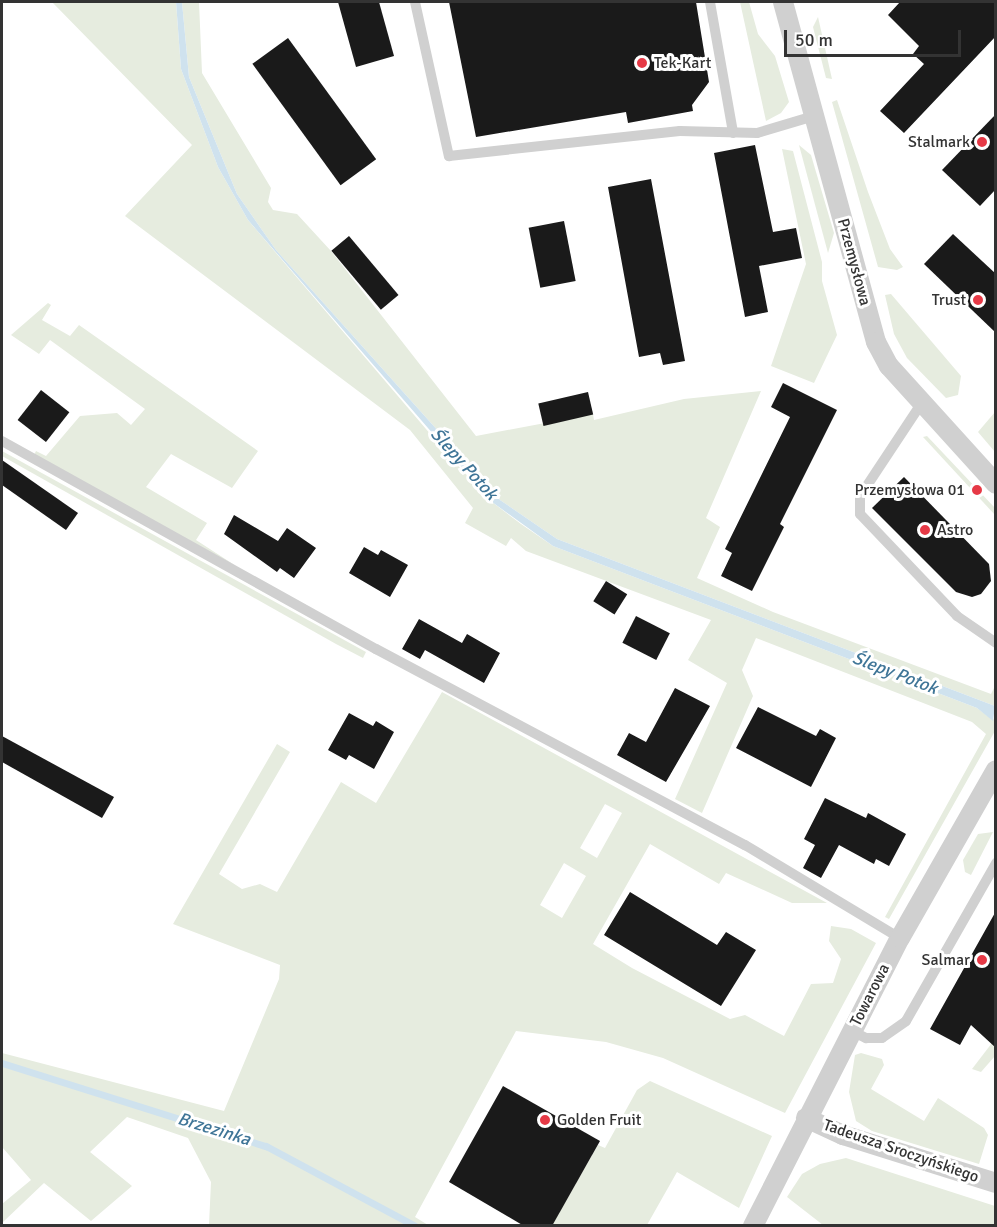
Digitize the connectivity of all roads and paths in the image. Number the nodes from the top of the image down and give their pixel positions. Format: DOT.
graph roads {
  1 [pos="415,2"];
  2 [pos="710,2"];
  3 [pos="783,2"];
  4 [pos="814,116"];
  5 [pos="733,133"];
  6 [pos="921,404"];
  7 [pos="2,441"];
  8 [pos="996,484"];
  9 [pos="996,643"];
  10 [pos="996,770"];
  11 [pos="989,795"];
  12 [pos="996,863"];
  13 [pos="900,938"];
  14 [pos="852,1031"];
  15 [pos="806,1118"];
  16 [pos="996,1183"];
  17 [pos="753,1226"];
  1 -- 5 [label="lane"];
  2 -- 5 [label="lane"];
  3 -- 4 [label="street, Przemysłowa"];
  4 -- 5 [label="lane"];
  4 -- 6 [label="street, Przemysłowa"];
  6 -- 8 [label="street, Przemysłowa"];
  6 -- 9 [label="lane"];
  7 -- 13 [label="lane"];
  10 -- 11 [label="street, Towarowa"];
  11 -- 13 [label="street, Towarowa"];
  12 -- 14 [label="lane"];
  13 -- 14 [label="street, Towarowa"];
  14 -- 15 [label="street, Towarowa"];
  15 -- 16 [label="street, Tadeusza Sroczyńskiego"];
  15 -- 17 [label="street, Towarowa"];
}
